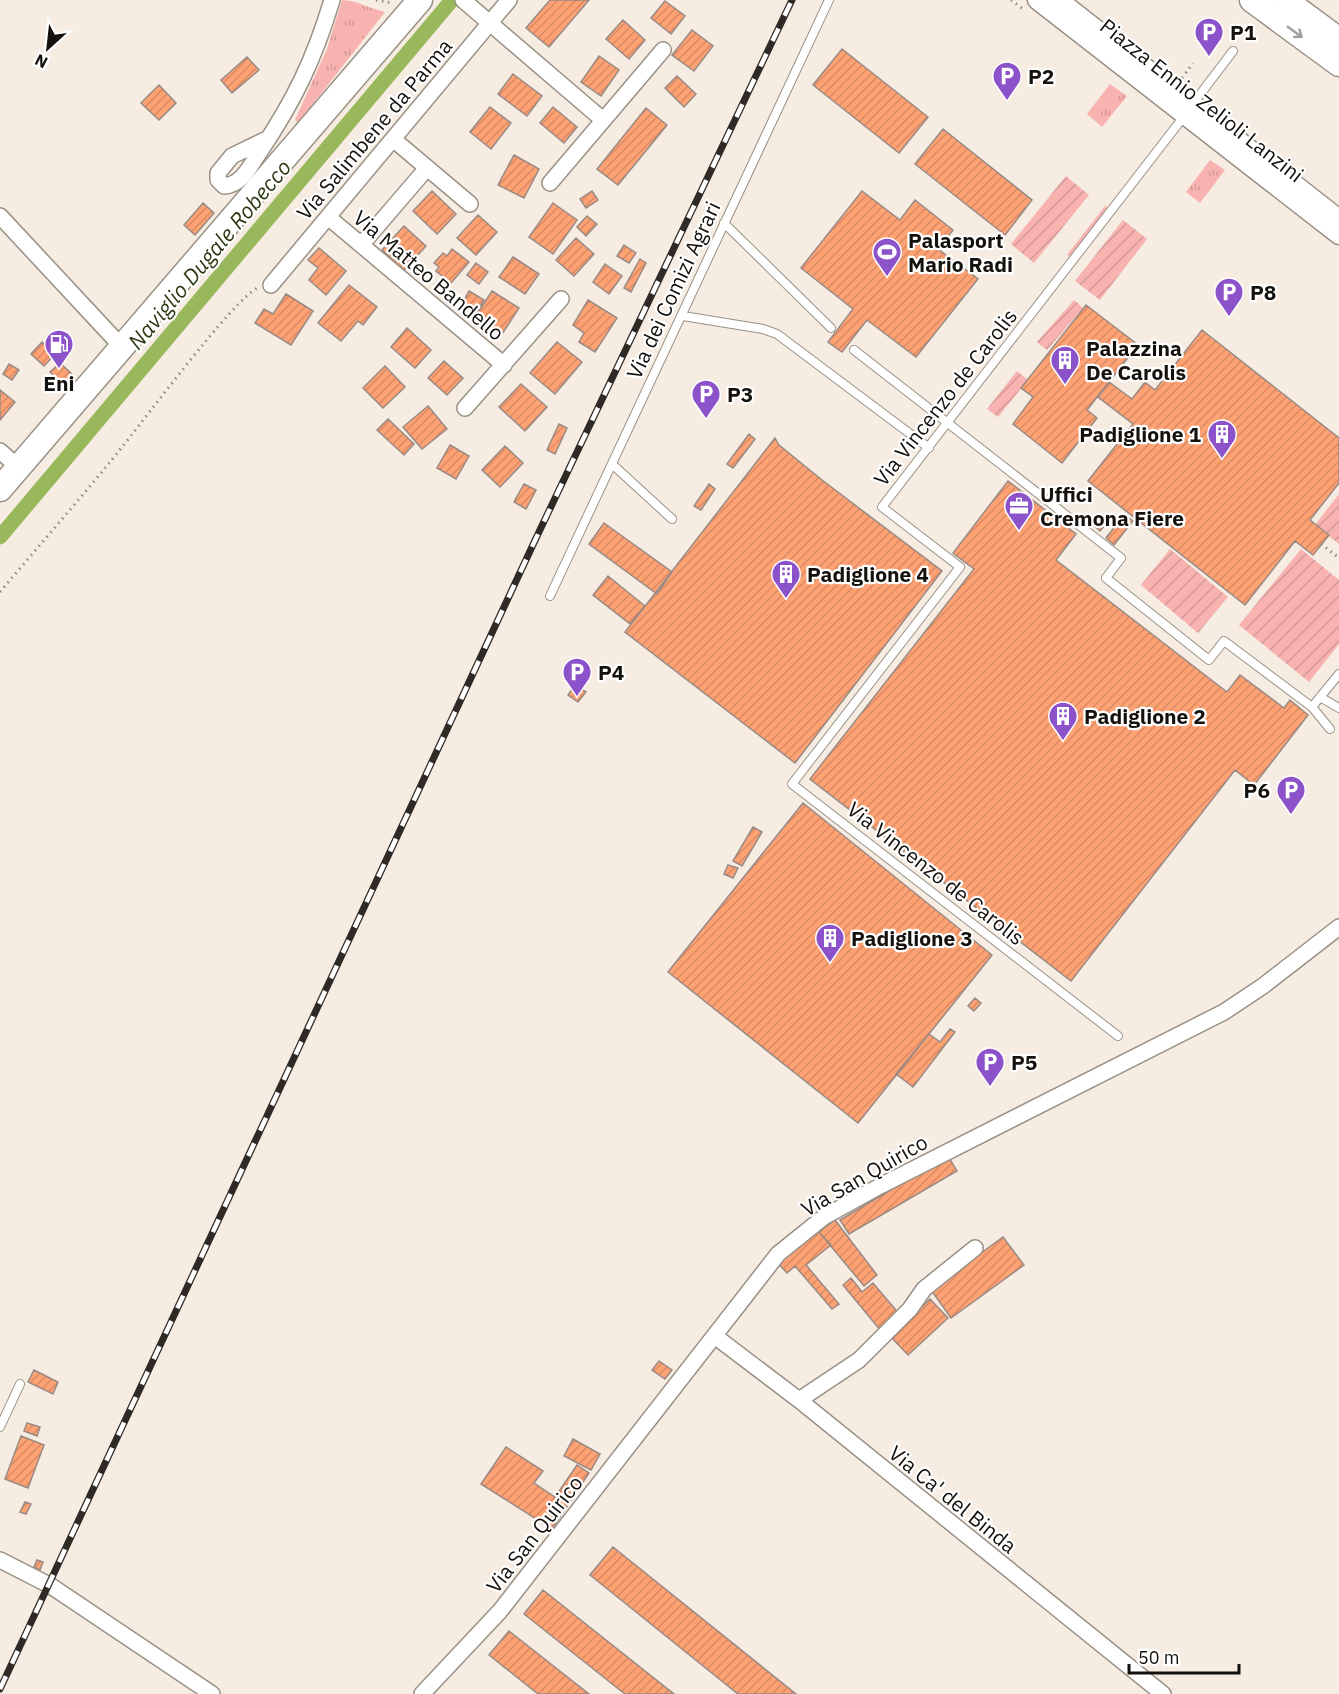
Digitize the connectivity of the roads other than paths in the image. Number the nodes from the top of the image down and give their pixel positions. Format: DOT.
graph roads {
  1 [pos="332,0"];
  2 [pos="420,0"];
  3 [pos="463,0"];
  4 [pos="509,0"];
  5 [pos="829,0"];
  6 [pos="1037,0"];
  7 [pos="1059,0"];
  8 [pos="1252,0"];
  9 [pos="1285,0"];
  10 [pos="484,18"];
  11 [pos="1339,40"];
  12 [pos="663,50"];
  13 [pos="1233,51"];
  14 [pos="1339,64"];
  15 [pos="1189,110"];
  16 [pos="603,120"];
  17 [pos="269,138"];
  18 [pos="393,139"];
  19 [pos="427,168"];
  20 [pos="550,183"];
  21 [pos="470,204"];
  22 [pos="0,216"];
  23 [pos="328,217"];
  24 [pos="1339,219"];
  25 [pos="723,223"];
  26 [pos="1339,235"];
  27 [pos="361,245"];
  28 [pos="271,285"];
  29 [pos="561,299"];
  30 [pos="683,316"];
  31 [pos="831,328"];
  32 [pos="121,346"];
  33 [pos="854,350"];
  34 [pos="504,364"];
  35 [pos="465,408"];
  36 [pos="948,422"];
  37 [pos="929,448"];
  38 [pos="0,451"];
  39 [pos="612,464"];
  40 [pos="18,467"];
  41 [pos="0,489"];
  42 [pos="672,519"];
  43 [pos="550,596"];
  44 [pos="1339,674"];
  45 [pos="1320,697"];
  46 [pos="1312,707"];
  47 [pos="1339,708"];
  48 [pos="1330,729"];
  49 [pos="1339,927"];
  50 [pos="1118,1036"];
  51 [pos="975,1248"];
  52 [pos="716,1337"];
  53 [pos="20,1384"];
  54 [pos="799,1400"];
  55 [pos="0,1427"];
  56 [pos="0,1560"];
  57 [pos="212,1694"];
  58 [pos="422,1694"];
  59 [pos="1163,1694"];
  1 -- 17 [label="street"];
  2 -- 32 [label="main road"];
  3 -- 10 [label="street"];
  4 -- 10 [label="street, Via Salimbene da Parma"];
  5 -- 25 [label="lane, Via dei Comizi Agrari"];
  6 -- 15 [label="street, Piazza Ennio Zelioli Lanzini"];
  7 -- 15 [label="street, Piazza Ennio Zelioli Lanzini"];
  8 -- 14 [label="main road, one-way"];
  9 -- 11 [label="main road"];
  10 -- 16 [label="street"];
  10 -- 18 [label="street, Via Salimbene da Parma"];
  12 -- 16 [label="street"];
  13 -- 15 [label="lane, Via Vincenzo de Carolis"];
  15 -- 24 [label="street, Piazza Ennio Zelioli Lanzini"];
  15 -- 26 [label="street, Piazza Ennio Zelioli Lanzini"];
  15 -- 36 [label="lane, Via Vincenzo de Carolis"];
  16 -- 20 [label="street"];
  18 -- 19 [label="street"];
  18 -- 23 [label="street, Via Salimbene da Parma"];
  19 -- 21 [label="street"];
  19 -- 27 [label="street"];
  22 -- 32 [label="street"];
  23 -- 27 [label="street, Via Matteo Bandello"];
  23 -- 28 [label="street, Via Salimbene da Parma"];
  25 -- 30 [label="lane, Via dei Comizi Agrari"];
  25 -- 31 [label="lane"];
  27 -- 34 [label="street, Via Matteo Bandello"];
  29 -- 34 [label="street, Via Matteo Bandello"];
  30 -- 37 [label="lane"];
  30 -- 39 [label="lane, Via dei Comizi Agrari"];
  32 -- 40 [label="main road"];
  33 -- 36 [label="lane"];
  34 -- 35 [label="street, Via Matteo Bandello"];
  36 -- 37 [label="lane, Via Vincenzo de Carolis"];
  36 -- 46 [label="lane"];
  37 -- 50 [label="lane, Via Vincenzo de Carolis"];
  38 -- 40 [label="street"];
  39 -- 42 [label="lane"];
  39 -- 43 [label="lane, Via dei Comizi Agrari"];
  40 -- 41 [label="main road"];
  44 -- 45 [label="lane"];
  45 -- 46 [label="lane"];
  45 -- 47 [label="lane"];
  46 -- 48 [label="lane"];
  49 -- 52 [label="street, Via San Quirico"];
  51 -- 54 [label="street"];
  52 -- 54 [label="street, Via Ca' del Binda"];
  52 -- 58 [label="street, Via San Quirico"];
  53 -- 55 [label="lane"];
  54 -- 59 [label="street, Via Ca' del Binda"];
  56 -- 57 [label="street"];
}
